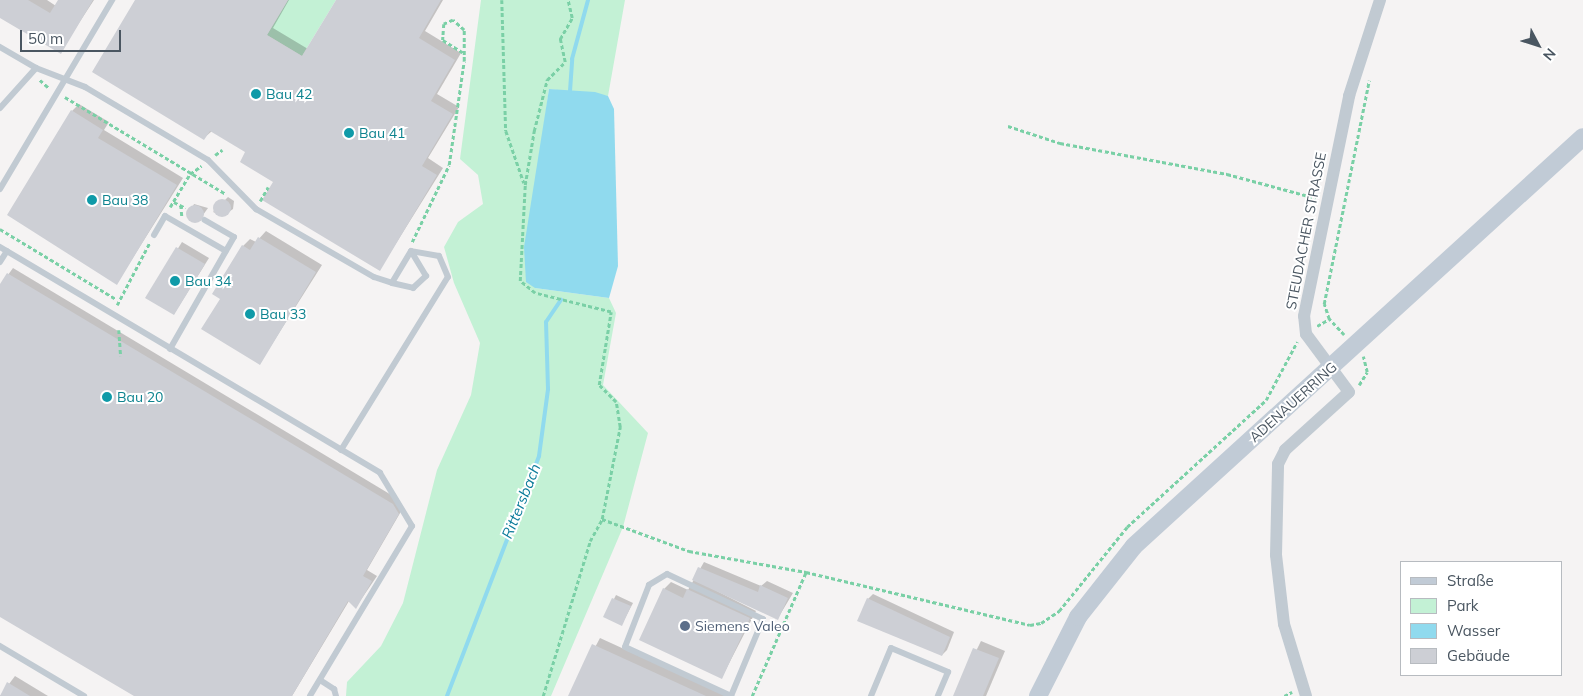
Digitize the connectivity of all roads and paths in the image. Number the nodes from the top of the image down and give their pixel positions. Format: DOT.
graph roads {
  1 [pos="112,0"];
  2 [pos="502,0"];
  3 [pos="568,0"];
  4 [pos="1380,0"];
  5 [pos="0,47"];
  6 [pos="464,53"];
  7 [pos="36,68"];
  8 [pos="1371,74"];
  9 [pos="65,80"];
  10 [pos="65,97"];
  11 [pos="0,108"];
  12 [pos="1008,126"];
  13 [pos="1583,137"];
  14 [pos="190,174"];
  15 [pos="525,184"];
  16 [pos="268,187"];
  17 [pos="0,189"];
  18 [pos="231,197"];
  19 [pos="1327,201"];
  20 [pos="174,202"];
  21 [pos="186,208"];
  22 [pos="256,208"];
  23 [pos="165,216"];
  24 [pos="205,220"];
  25 [pos="0,229"];
  26 [pos="154,235"];
  27 [pos="0,247"];
  28 [pos="7,251"];
  29 [pos="226,251"];
  30 [pos="411,251"];
  31 [pos="0,262"];
  32 [pos="392,283"];
  33 [pos="116,299"];
  34 [pos="118,318"];
  35 [pos="1306,334"];
  36 [pos="1354,346"];
  37 [pos="170,349"];
  38 [pos="121,356"];
  39 [pos="1332,368"];
  40 [pos="1349,392"];
  41 [pos="340,450"];
  42 [pos="602,520"];
  43 [pos="806,572"];
  44 [pos="0,646"];
  45 [pos="320,680"];
  46 [pos="84,696"];
  47 [pos="310,696"];
  48 [pos="336,696"];
  49 [pos="543,696"];
  50 [pos="731,696"];
  51 [pos="752,696"];
  52 [pos="871,696"];
  53 [pos="938,696"];
  54 [pos="1038,696"];
  55 [pos="1306,696"];
  1 -- 9 [label="lane"];
  2 -- 15 [label="path"];
  3 -- 15 [label="path"];
  4 -- 19 [label="street, STEUDACHER STRASSE"];
  5 -- 7 [label="lane"];
  6 -- 6 [label="path"];
  6 -- 30 [label="path"];
  7 -- 9 [label="lane"];
  7 -- 11 [label="lane"];
  8 -- 36 [label="path"];
  9 -- 17 [label="lane"];
  9 -- 22 [label="lane"];
  10 -- 18 [label="path"];
  12 -- 19 [label="path"];
  13 -- 36 [label="main road, ADENAUERRING"];
  14 -- 20 [label="path"];
  15 -- 42 [label="path"];
  16 -- 22 [label="path"];
  19 -- 35 [label="street, STEUDACHER STRASSE"];
  20 -- 21 [label="path"];
  20 -- 23 [label="path"];
  22 -- 32 [label="lane"];
  23 -- 26 [label="lane"];
  23 -- 29 [label="lane"];
  24 -- 29 [label="lane"];
  25 -- 33 [label="path"];
  26 -- 33 [label="path"];
  27 -- 28 [label="lane"];
  28 -- 31 [label="lane"];
  28 -- 34 [label="lane"];
  29 -- 37 [label="lane"];
  30 -- 32 [label="lane"];
  30 -- 32 [label="lane"];
  30 -- 41 [label="lane"];
  33 -- 34 [label="path"];
  34 -- 37 [label="lane"];
  34 -- 38 [label="path"];
  35 -- 39 [label="street"];
  35 -- 43 [label="path"];
  36 -- 39 [label="main road, ADENAUERRING"];
  36 -- 40 [label="path"];
  37 -- 41 [label="lane"];
  39 -- 40 [label="street"];
  39 -- 54 [label="main road, ADENAUERRING"];
  40 -- 55 [label="street"];
  41 -- 45 [label="lane"];
  42 -- 43 [label="path"];
  42 -- 49 [label="path"];
  43 -- 51 [label="path"];
  44 -- 46 [label="lane"];
  45 -- 47 [label="lane"];
  45 -- 48 [label="lane"];
  50 -- 50 [label="lane"];
  52 -- 53 [label="lane"];
}
